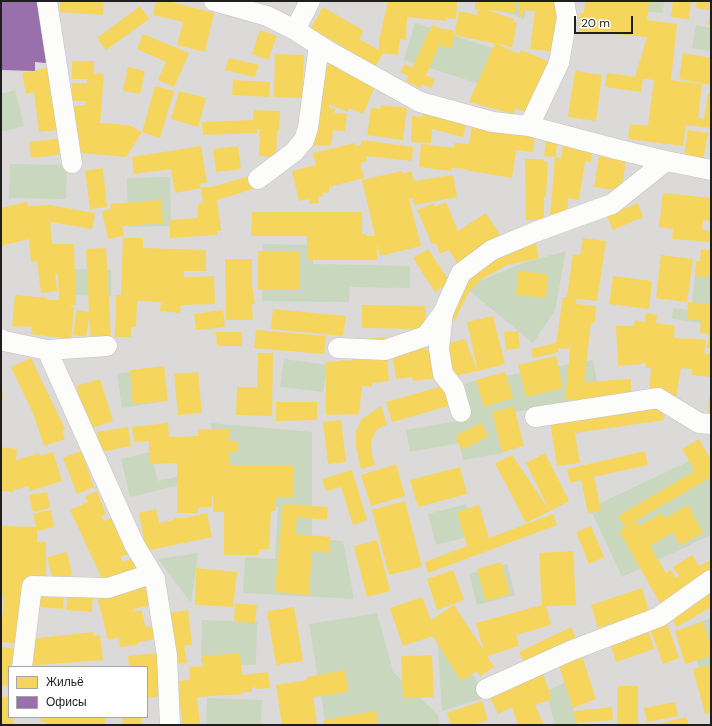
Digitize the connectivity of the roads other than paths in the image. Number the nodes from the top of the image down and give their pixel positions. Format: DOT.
graph roads {
  1 [pos="47,1"];
  2 [pos="214,1"];
  3 [pos="310,1"];
  4 [pos="564,1"];
  5 [pos="295,30"];
  6 [pos="319,45"];
  7 [pos="529,126"];
  8 [pos="666,161"];
  9 [pos="72,163"];
  10 [pos="711,170"];
  11 [pos="258,179"];
  12 [pos="443,313"];
  13 [pos="1,339"];
  14 [pos="107,346"];
  15 [pos="338,348"];
  16 [pos="47,350"];
  17 [pos="461,412"];
  18 [pos="536,417"];
  19 [pos="711,424"];
  20 [pos="152,574"];
  21 [pos="711,580"];
  22 [pos="22,666"];
  23 [pos="486,689"];
  24 [pos="170,725"];
  1 -- 9 [label="lane"];
  2 -- 5 [label="lane"];
  3 -- 5 [label="lane"];
  4 -- 7 [label="lane"];
  5 -- 6 [label="lane"];
  6 -- 7 [label="lane"];
  6 -- 11 [label="lane"];
  7 -- 8 [label="lane"];
  8 -- 10 [label="lane"];
  8 -- 12 [label="lane"];
  12 -- 15 [label="lane"];
  12 -- 17 [label="lane"];
  13 -- 16 [label="lane"];
  14 -- 16 [label="lane"];
  16 -- 20 [label="lane"];
  18 -- 19 [label="lane"];
  20 -- 22 [label="lane"];
  20 -- 24 [label="lane"];
  21 -- 23 [label="lane"];
}
